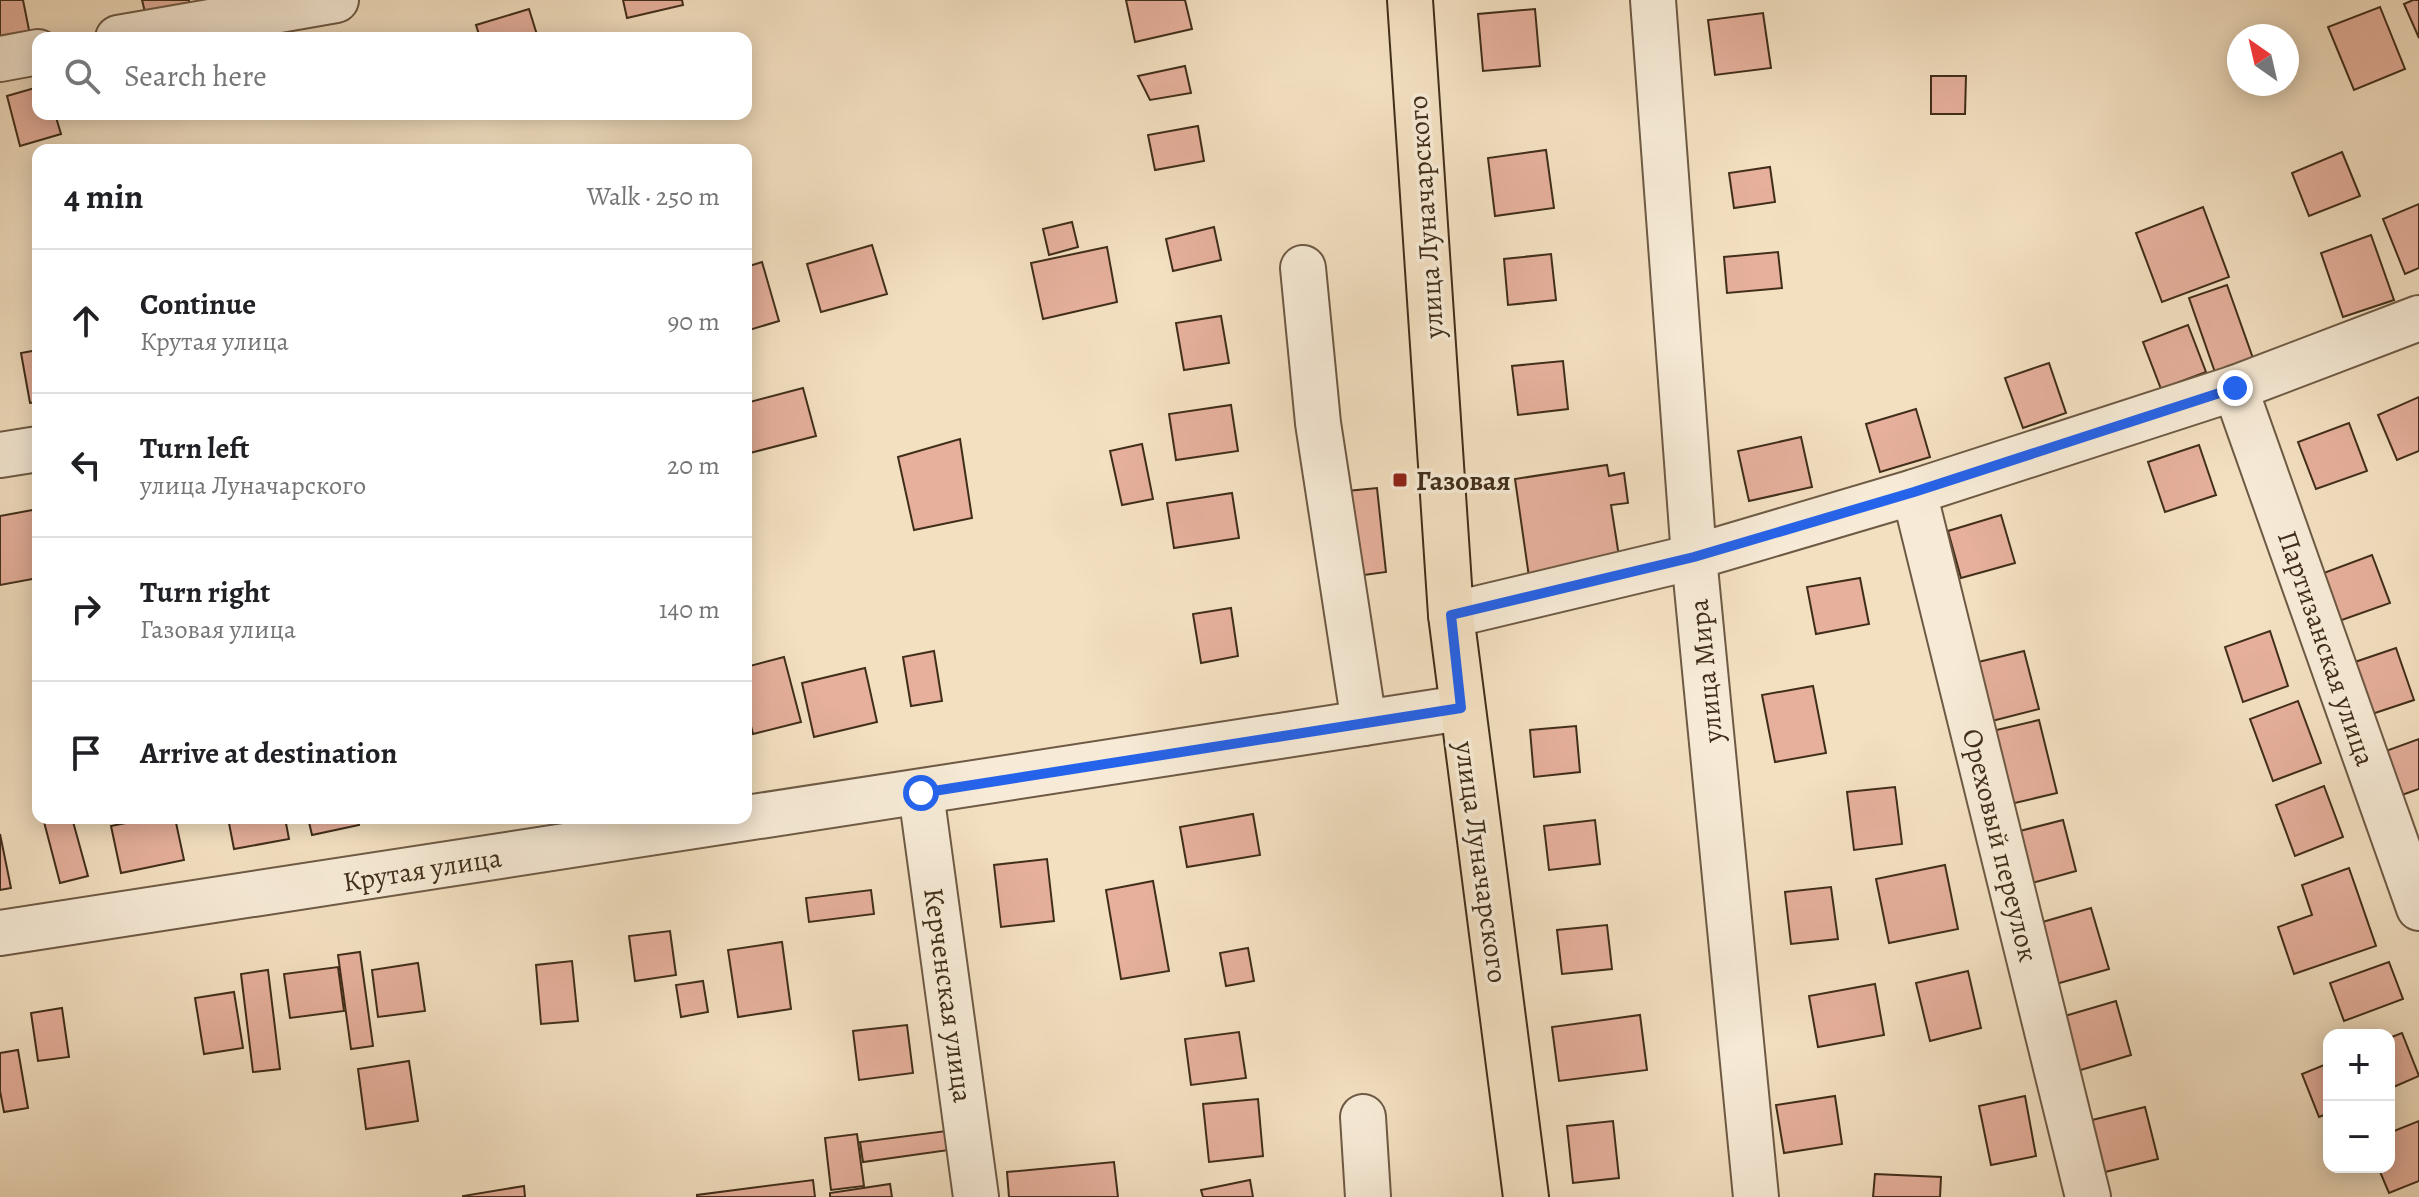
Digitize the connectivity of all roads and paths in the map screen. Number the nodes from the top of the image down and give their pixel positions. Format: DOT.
graph roads {
  1 [pos="336,0"];
  2 [pos="1410,0"];
  3 [pos="1653,0"];
  4 [pos="152,32"];
  5 [pos="32,53"];
  6 [pos="0,59"];
  7 [pos="1303,268"];
  8 [pos="2419,318"];
  9 [pos="2235,388"];
  10 [pos="32,450"];
  11 [pos="0,455"];
  12 [pos="1914,492"];
  13 [pos="1694,557"];
  14 [pos="1451,615"];
  15 [pos="1461,708"];
  16 [pos="1364,723"];
  17 [pos="921,793"];
  18 [pos="752,815"];
  19 [pos="679,824"];
  20 [pos="2419,908"];
  21 [pos="0,933"];
  22 [pos="1363,1117"];
  23 [pos="976,1197"];
  24 [pos="1368,1197"];
  25 [pos="1526,1197"];
  26 [pos="1756,1197"];
  27 [pos="2088,1197"];
  1 -- 4 [label="street"];
  2 -- 14 [label="main road, улица Луначарского"];
  3 -- 13 [label="street, улица Мира"];
  5 -- 6 [label="street"];
  7 -- 16 [label="street"];
  8 -- 9 [label="street"];
  9 -- 12 [label="street"];
  9 -- 20 [label="street, Партизанская улица"];
  10 -- 11 [label="street"];
  12 -- 13 [label="street"];
  12 -- 27 [label="street, Ореховый переулок"];
  13 -- 14 [label="street"];
  13 -- 26 [label="street, улица Мира"];
  14 -- 15 [label="main road, улица Луначарского"];
  15 -- 16 [label="street, Крутая улица"];
  15 -- 25 [label="main road, улица Луначарского"];
  16 -- 17 [label="street, Крутая улица"];
  17 -- 18 [label="street, Крутая улица"];
  17 -- 23 [label="street, Керченская улица"];
  19 -- 21 [label="street, Крутая улица"];
  22 -- 24 [label="street"];
}
